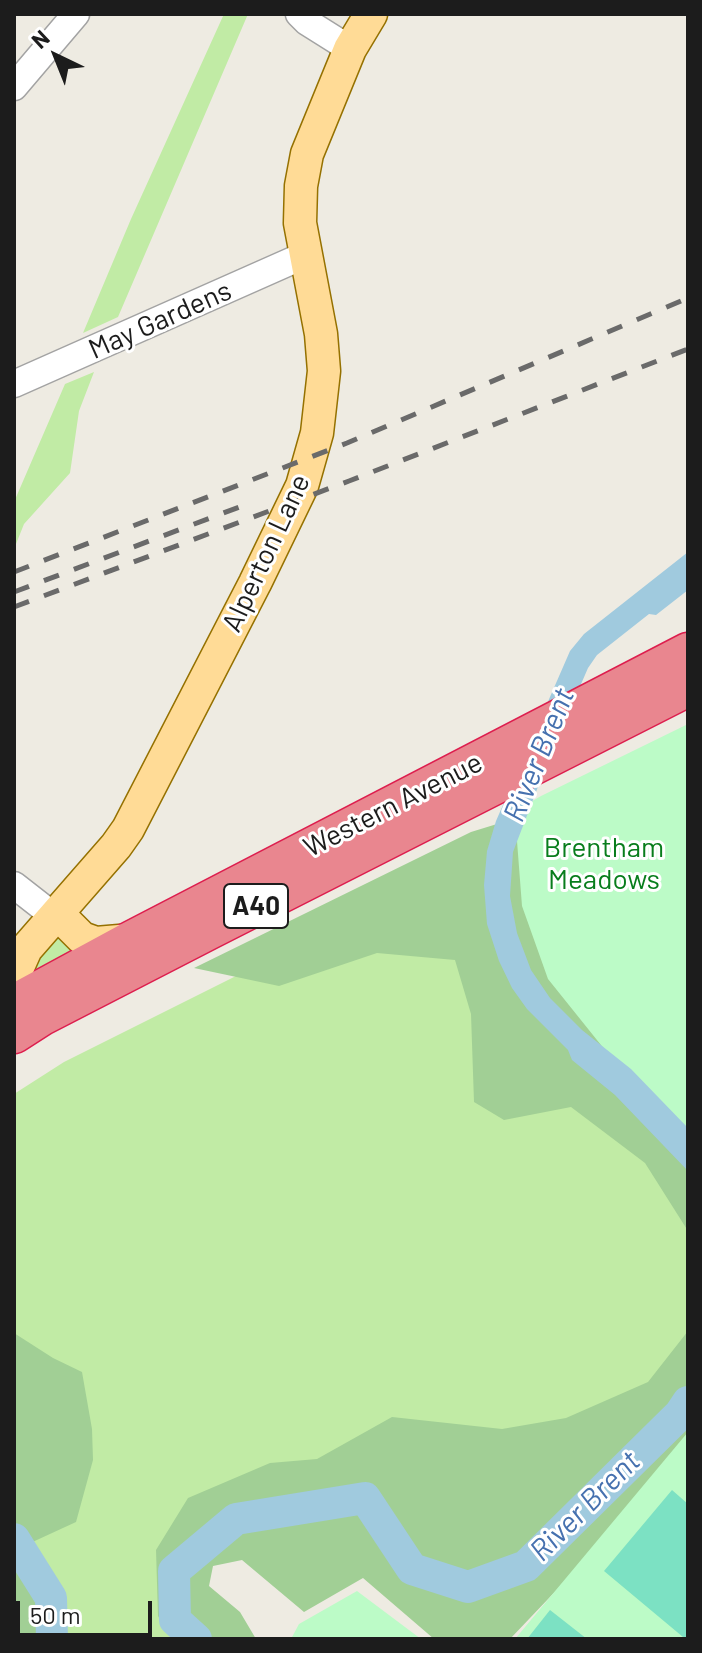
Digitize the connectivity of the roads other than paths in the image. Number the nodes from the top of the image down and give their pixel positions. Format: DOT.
graph roads {
  1 [pos="76,14"];
  2 [pos="299,14"];
  3 [pos="371,14"];
  4 [pos="350,49"];
  5 [pos="14,87"];
  6 [pos="305,255"];
  7 [pos="14,384"];
  8 [pos="688,652"];
  9 [pos="688,687"];
  10 [pos="632,698"];
  11 [pos="496,769"];
  12 [pos="14,885"];
  13 [pos="55,917"];
  14 [pos="132,940"];
  15 [pos="14,976"];
  16 [pos="14,1004"];
  17 [pos="14,1034"];
  1 -- 5 [label="street"];
  2 -- 4 [label="street"];
  3 -- 4 [label="main road, Alperton Lane"];
  4 -- 6 [label="main road, Alperton Lane"];
  6 -- 7 [label="street, May Gardens"];
  6 -- 13 [label="main road, Alperton Lane"];
  8 -- 10 [label="highway, Western Avenue / A40"];
  9 -- 10 [label="highway, Western Avenue / A40"];
  10 -- 11 [label="highway, Western Avenue / A40"];
  11 -- 14 [label="highway, Western Avenue / A40"];
  11 -- 17 [label="highway, Western Avenue / A40"];
  12 -- 13 [label="street"];
  13 -- 14 [label="main road"];
  13 -- 15 [label="main road, Alperton Lane"];
  14 -- 16 [label="highway, Western Avenue / A40"];
}
